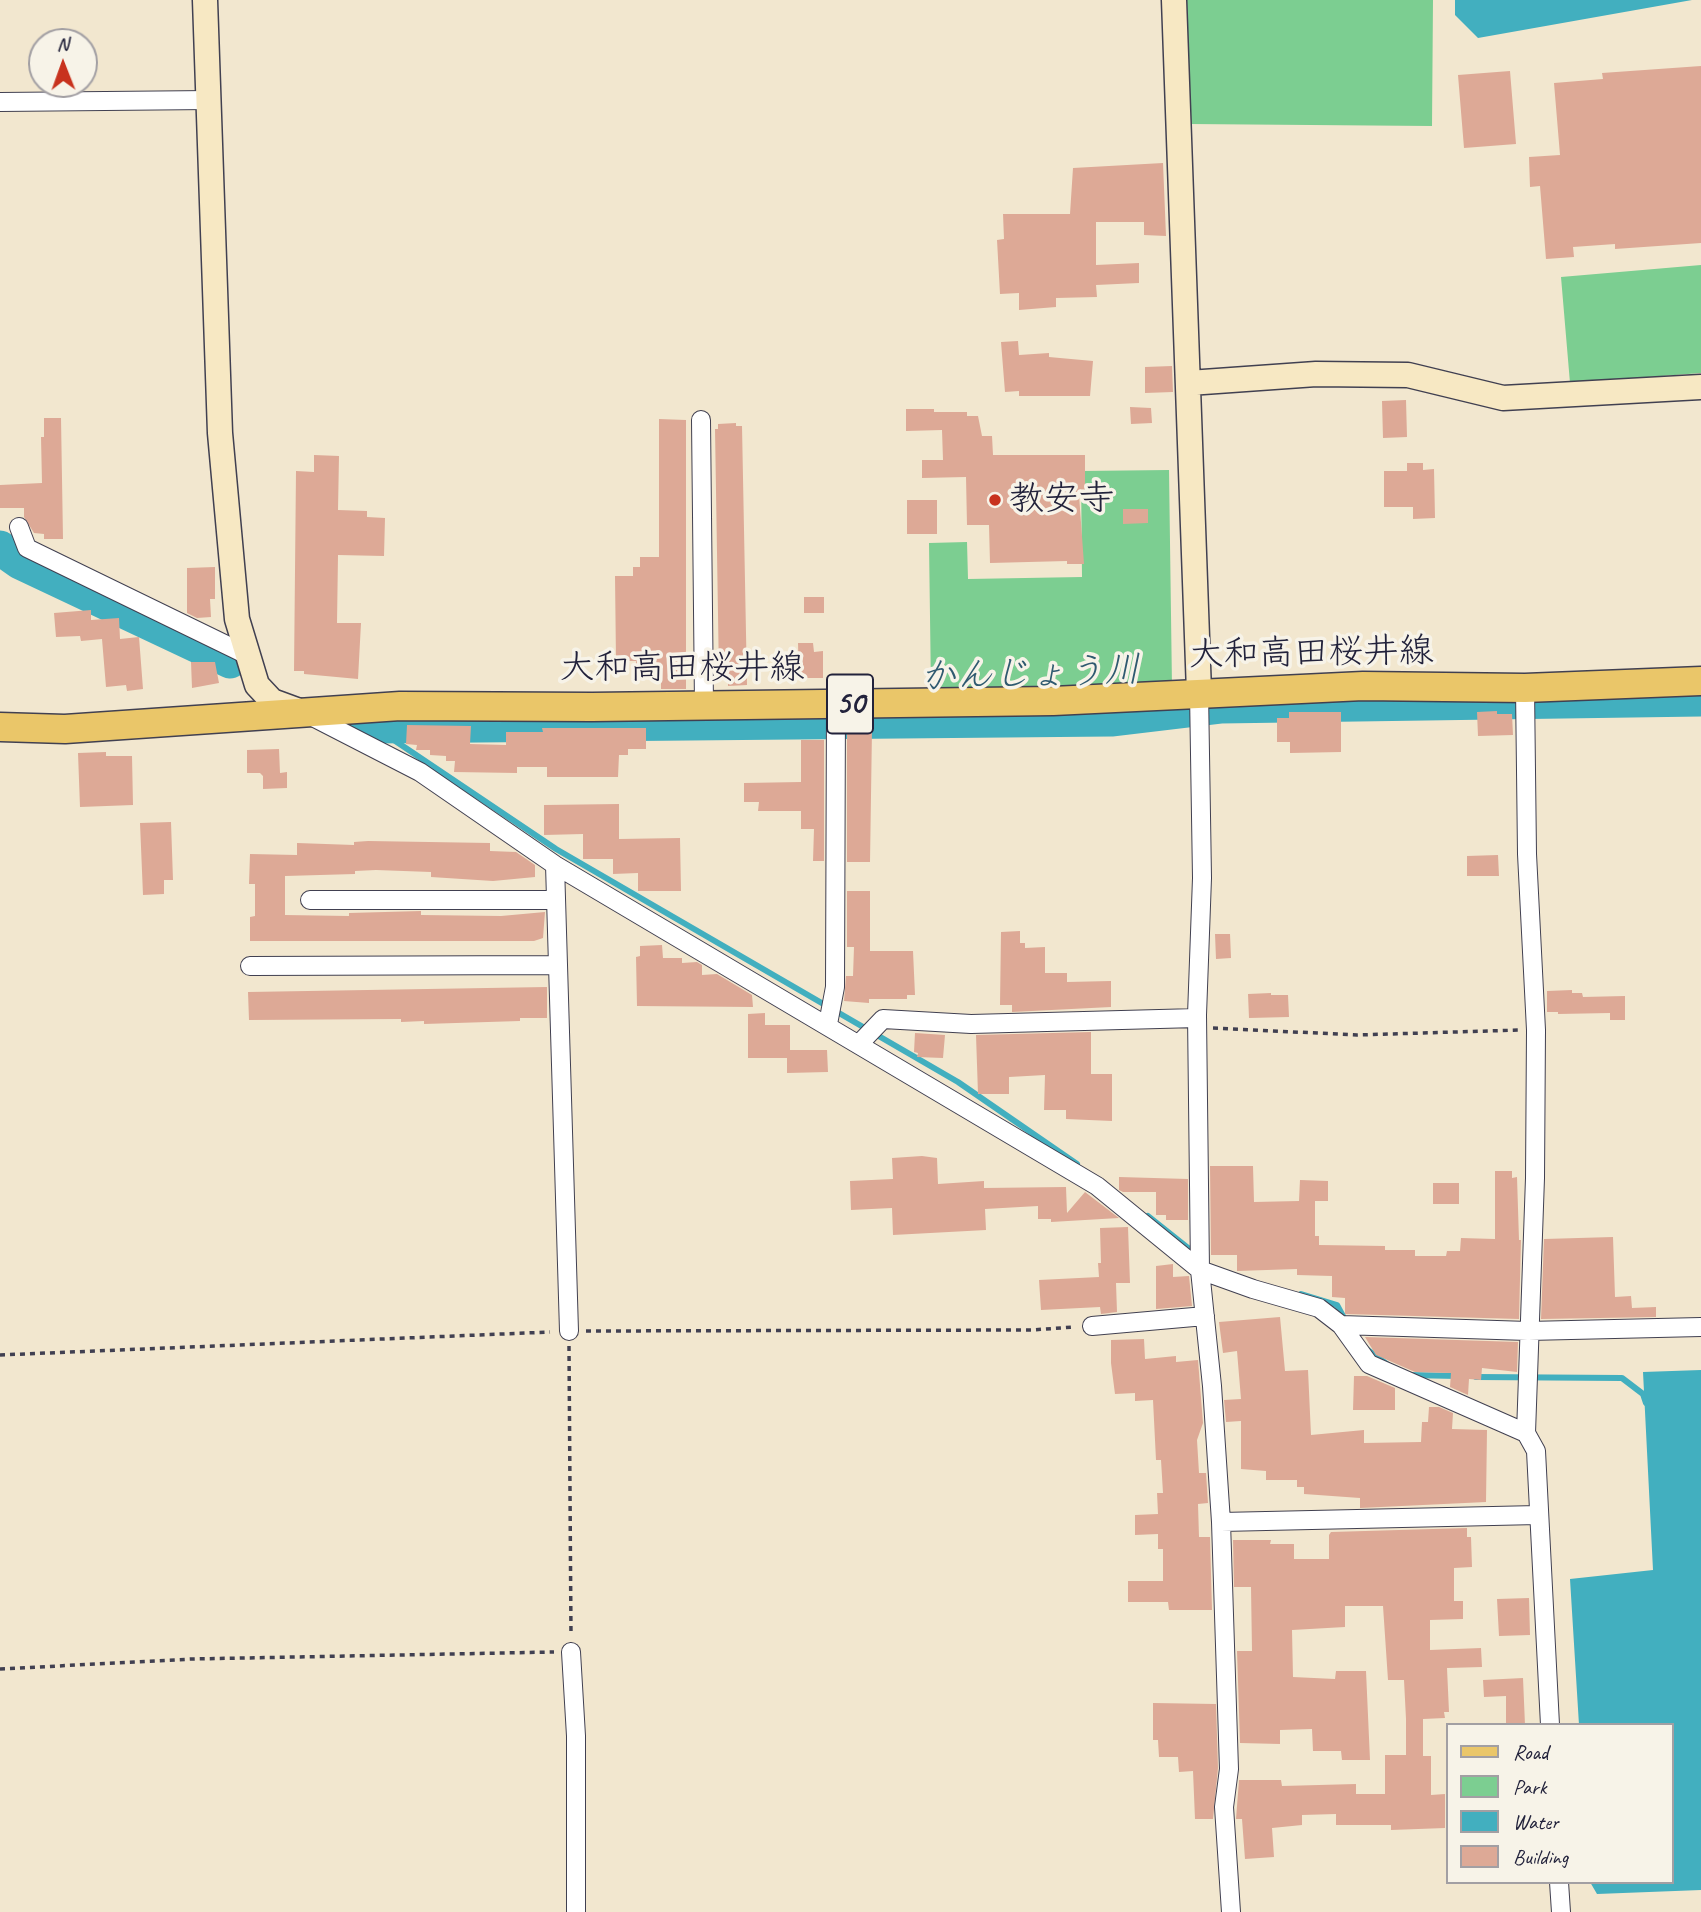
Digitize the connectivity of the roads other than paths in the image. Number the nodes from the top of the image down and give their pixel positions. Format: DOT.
graph roads {
  1 [pos="205,0"];
  2 [pos="1174,0"];
  3 [pos="210,100"];
  4 [pos="0,102"];
  5 [pos="1189,383"];
  6 [pos="1701,387"];
  7 [pos="701,420"];
  8 [pos="19,527"];
  9 [pos="245,654"];
  10 [pos="1701,681"];
  11 [pos="1525,698"];
  12 [pos="1199,703"];
  13 [pos="704,705"];
  14 [pos="306,714"];
  15 [pos="835,715"];
  16 [pos="0,727"];
  17 [pos="555,865"];
  18 [pos="310,900"];
  19 [pos="556,900"];
  20 [pos="558,965"];
  21 [pos="250,966"];
  22 [pos="1197,1023"];
  23 [pos="828,1024"];
  24 [pos="860,1043"];
  25 [pos="1200,1269"];
  26 [pos="1205,1316"];
  27 [pos="1341,1325"];
  28 [pos="1092,1326"];
  29 [pos="1701,1326"];
  30 [pos="569,1331"];
  31 [pos="1528,1331"];
  32 [pos="1526,1433"];
  33 [pos="1538,1515"];
  34 [pos="1221,1522"];
  35 [pos="571,1652"];
  36 [pos="1550,1723"];
  37 [pos="1559,1884"];
  38 [pos="576,1912"];
  39 [pos="1231,1912"];
  40 [pos="1560,1912"];
  1 -- 3 [label="street"];
  2 -- 5 [label="street"];
  3 -- 4 [label="street"];
  3 -- 9 [label="street"];
  5 -- 6 [label="street"];
  5 -- 12 [label="street"];
  7 -- 13 [label="street"];
  8 -- 9 [label="street"];
  9 -- 14 [label="street"];
  10 -- 11 [label="main road, 大和高田桜井線 / 50"];
  11 -- 12 [label="main road, 大和高田桜井線 / 50"];
  11 -- 31 [label="street"];
  12 -- 15 [label="main road, 大和高田桜井線 / 50"];
  12 -- 22 [label="street"];
  13 -- 14 [label="main road, 大和高田桜井線 / 50"];
  13 -- 15 [label="main road, 大和高田桜井線 / 50"];
  14 -- 16 [label="main road, 大和高田桜井線 / 50"];
  14 -- 17 [label="street"];
  15 -- 23 [label="street"];
  17 -- 19 [label="street"];
  17 -- 23 [label="street"];
  18 -- 19 [label="street"];
  19 -- 20 [label="street"];
  20 -- 21 [label="street"];
  20 -- 30 [label="street"];
  22 -- 24 [label="street"];
  22 -- 25 [label="street"];
  23 -- 24 [label="street"];
  24 -- 25 [label="street"];
  25 -- 26 [label="street"];
  25 -- 27 [label="street"];
  26 -- 28 [label="street"];
  26 -- 34 [label="street"];
  27 -- 31 [label="street"];
  27 -- 32 [label="street"];
  29 -- 31 [label="street"];
  31 -- 32 [label="street"];
  32 -- 33 [label="street"];
  33 -- 34 [label="street"];
  33 -- 36 [label="street"];
  34 -- 39 [label="street"];
  35 -- 38 [label="street"];
  37 -- 40 [label="street"];
}
